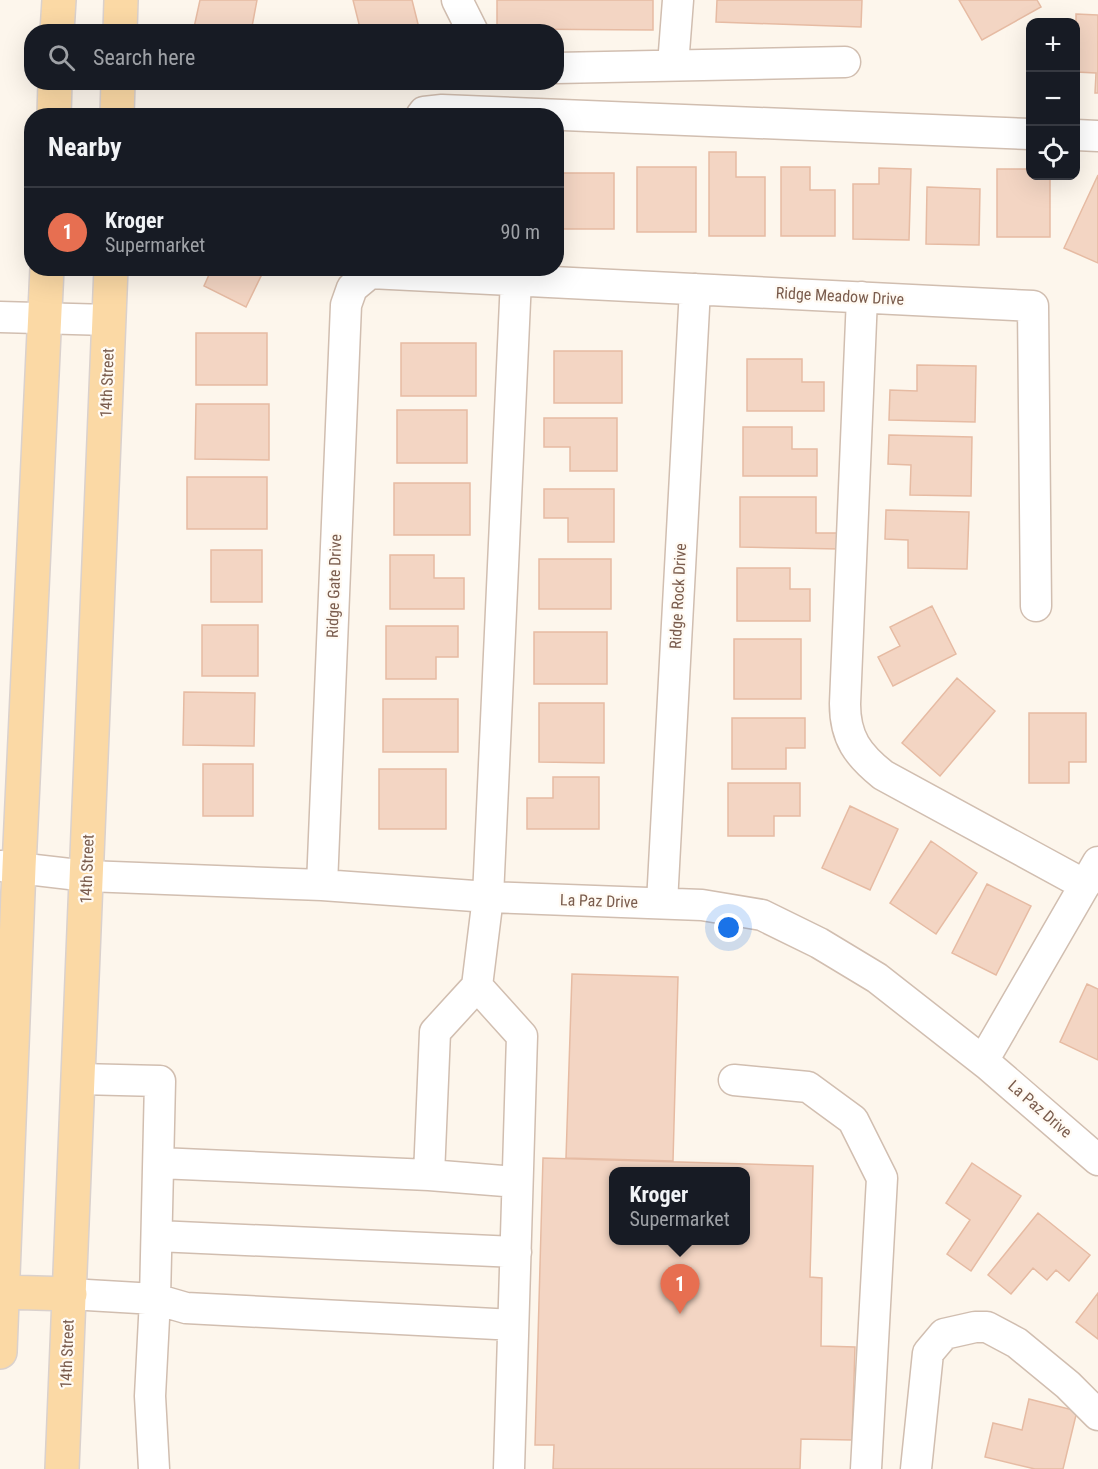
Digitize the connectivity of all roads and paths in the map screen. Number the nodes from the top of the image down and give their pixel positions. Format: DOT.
graph roads {
  1 [pos="59,0"];
  2 [pos="121,0"];
  3 [pos="458,0"];
  4 [pos="678,0"];
  5 [pos="58,24"];
  6 [pos="120,24"];
  7 [pos="469,24"];
  8 [pos="845,62"];
  9 [pos="673,65"];
  10 [pos="564,68"];
  11 [pos="55,90"];
  12 [pos="118,90"];
  13 [pos="54,108"];
  14 [pos="117,108"];
  15 [pos="564,115"];
  16 [pos="1026,134"];
  17 [pos="1080,135"];
  18 [pos="1098,136"];
  19 [pos="47,276"];
  20 [pos="111,276"];
  21 [pos="366,276"];
  22 [pos="471,276"];
  23 [pos="516,279"];
  24 [pos="352,288"];
  25 [pos="695,289"];
  26 [pos="861,297"];
  27 [pos="0,317"];
  28 [pos="45,319"];
  29 [pos="109,320"];
  30 [pos="1036,606"];
  31 [pos="10,867"];
  32 [pos="1092,874"];
  33 [pos="87,876"];
  34 [pos="322,885"];
  35 [pos="488,897"];
  36 [pos="662,903"];
  37 [pos="477,986"];
  38 [pos="983,1061"];
  39 [pos="79,1079"];
  40 [pos="734,1080"];
  41 [pos="1098,1160"];
  42 [pos="159,1163"];
  43 [pos="429,1175"];
  44 [pos="517,1182"];
  45 [pos="157,1236"];
  46 [pos="516,1252"];
  47 [pos="1,1292"];
  48 [pos="70,1294"];
  49 [pos="155,1299"];
  50 [pos="513,1325"];
  51 [pos="0,1352"];
  52 [pos="1098,1415"];
  53 [pos="63,1469"];
  54 [pos="154,1469"];
  55 [pos="509,1469"];
  56 [pos="866,1469"];
  57 [pos="916,1469"];
  1 -- 5 [label="main road"];
  2 -- 6 [label="main road"];
  3 -- 7 [label="street"];
  4 -- 9 [label="street"];
  8 -- 9 [label="street"];
  9 -- 10 [label="street"];
  11 -- 13 [label="main road"];
  12 -- 14 [label="main road"];
  15 -- 16 [label="street"];
  17 -- 18 [label="street"];
  19 -- 28 [label="main road"];
  20 -- 29 [label="main road, 14th Street"];
  21 -- 24 [label="street, Ridge Meadow Drive"];
  22 -- 23 [label="street, Ridge Meadow Drive"];
  23 -- 25 [label="street, Ridge Meadow Drive"];
  23 -- 35 [label="street"];
  24 -- 34 [label="street, Ridge Gate Drive"];
  25 -- 26 [label="street, Ridge Meadow Drive"];
  25 -- 36 [label="street, Ridge Rock Drive"];
  26 -- 30 [label="street, Ridge Meadow Drive"];
  26 -- 32 [label="street"];
  27 -- 28 [label="street"];
  28 -- 29 [label="street"];
  28 -- 31 [label="main road"];
  29 -- 33 [label="main road, 14th Street"];
  31 -- 33 [label="street, La Paz Drive"];
  31 -- 47 [label="main road"];
  32 -- 38 [label="street"];
  33 -- 34 [label="street, La Paz Drive"];
  33 -- 39 [label="main road, 14th Street"];
  34 -- 35 [label="street, La Paz Drive"];
  35 -- 36 [label="street, La Paz Drive"];
  35 -- 37 [label="street"];
  36 -- 38 [label="street, La Paz Drive"];
  37 -- 43 [label="street"];
  37 -- 44 [label="street"];
  38 -- 41 [label="street, La Paz Drive"];
  39 -- 42 [label="street"];
  39 -- 48 [label="main road, 14th Street"];
  40 -- 56 [label="street"];
  42 -- 43 [label="street"];
  42 -- 45 [label="street"];
  43 -- 44 [label="street"];
  44 -- 46 [label="street"];
  45 -- 46 [label="street"];
  45 -- 49 [label="street"];
  46 -- 50 [label="street"];
  47 -- 48 [label="main road"];
  47 -- 51 [label="main road"];
  48 -- 49 [label="street"];
  48 -- 53 [label="main road, 14th Street"];
  49 -- 50 [label="street"];
  49 -- 54 [label="street"];
  50 -- 55 [label="street"];
  52 -- 57 [label="street"];
}
